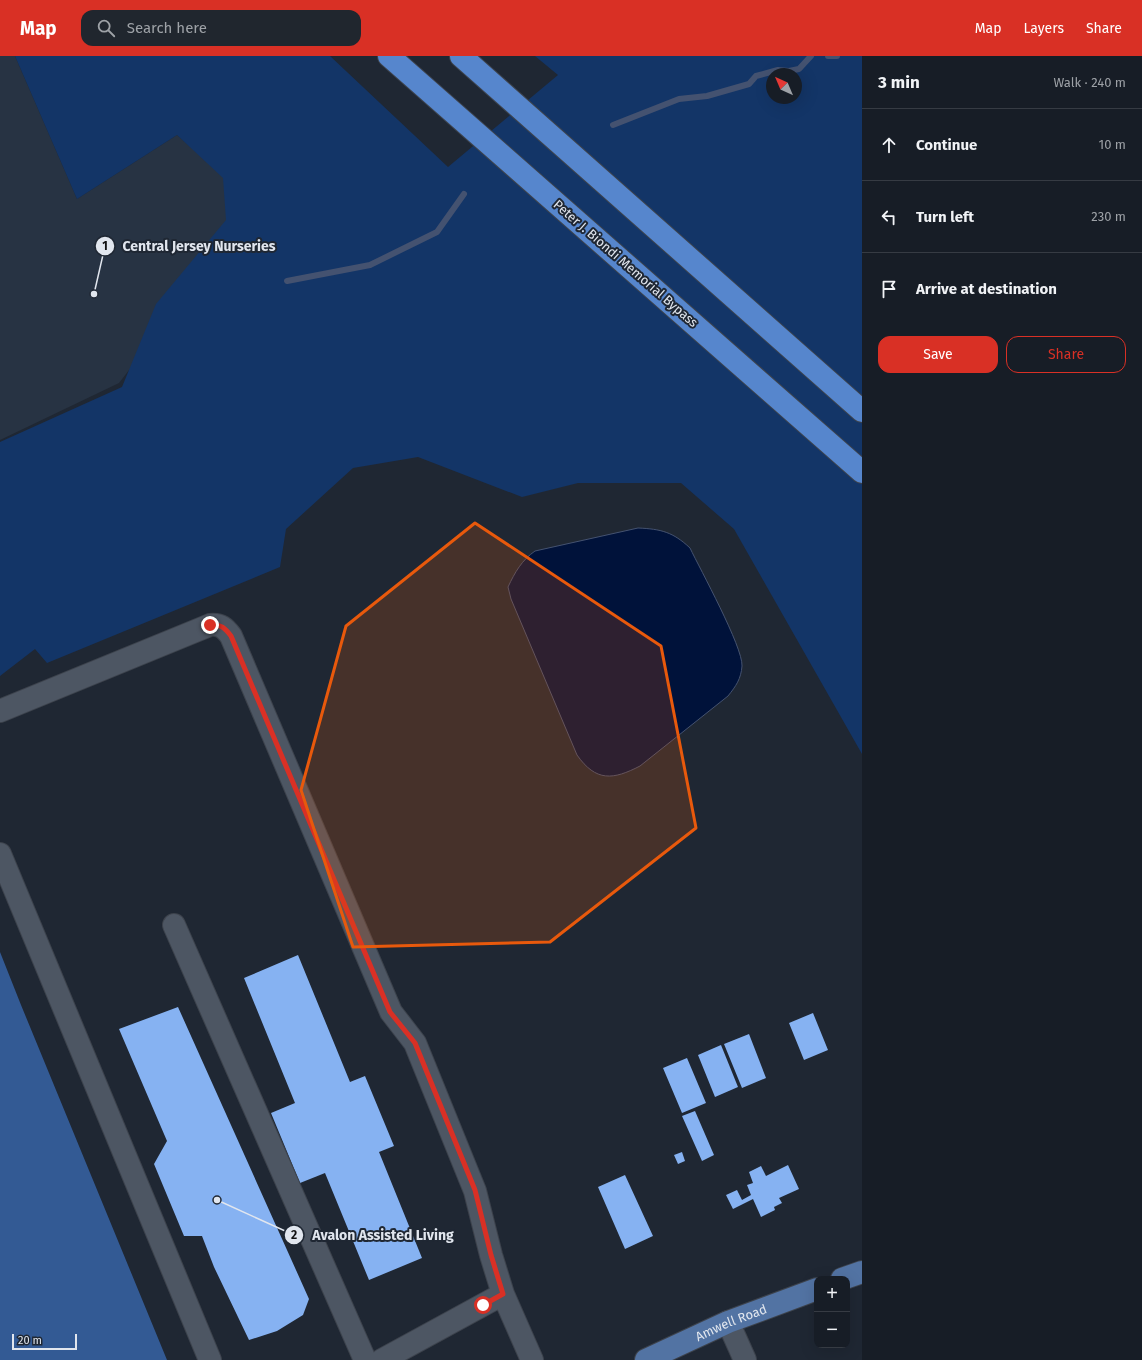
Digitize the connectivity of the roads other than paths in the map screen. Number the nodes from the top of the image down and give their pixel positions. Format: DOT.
graph roads {
  1 [pos="389,56"];
  2 [pos="461,56"];
  3 [pos="770,328"];
  4 [pos="862,390"];
  5 [pos="862,411"];
  6 [pos="862,472"];
  7 [pos="0,711"];
  8 [pos="0,854"];
  9 [pos="174,925"];
  10 [pos="862,1272"];
  11 [pos="850,1276"];
  12 [pos="814,1290"];
  13 [pos="503,1294"];
  14 [pos="728,1322"];
  15 [pos="210,1360"];
  16 [pos="365,1360"];
  17 [pos="382,1360"];
  18 [pos="532,1360"];
  19 [pos="646,1360"];
  20 [pos="746,1360"];
  1 -- 6 [label="highway, Peter J. Biondi Memorial Bypass"];
  2 -- 3 [label="highway"];
  3 -- 4 [label="highway"];
  3 -- 5 [label="highway"];
  7 -- 13 [label="street"];
  8 -- 15 [label="street"];
  9 -- 16 [label="street"];
  10 -- 11 [label="main road"];
  12 -- 14 [label="main road, Amwell Road"];
  13 -- 17 [label="street"];
  13 -- 18 [label="street"];
  14 -- 19 [label="main road, Amwell Road"];
  14 -- 20 [label="street"];
}
